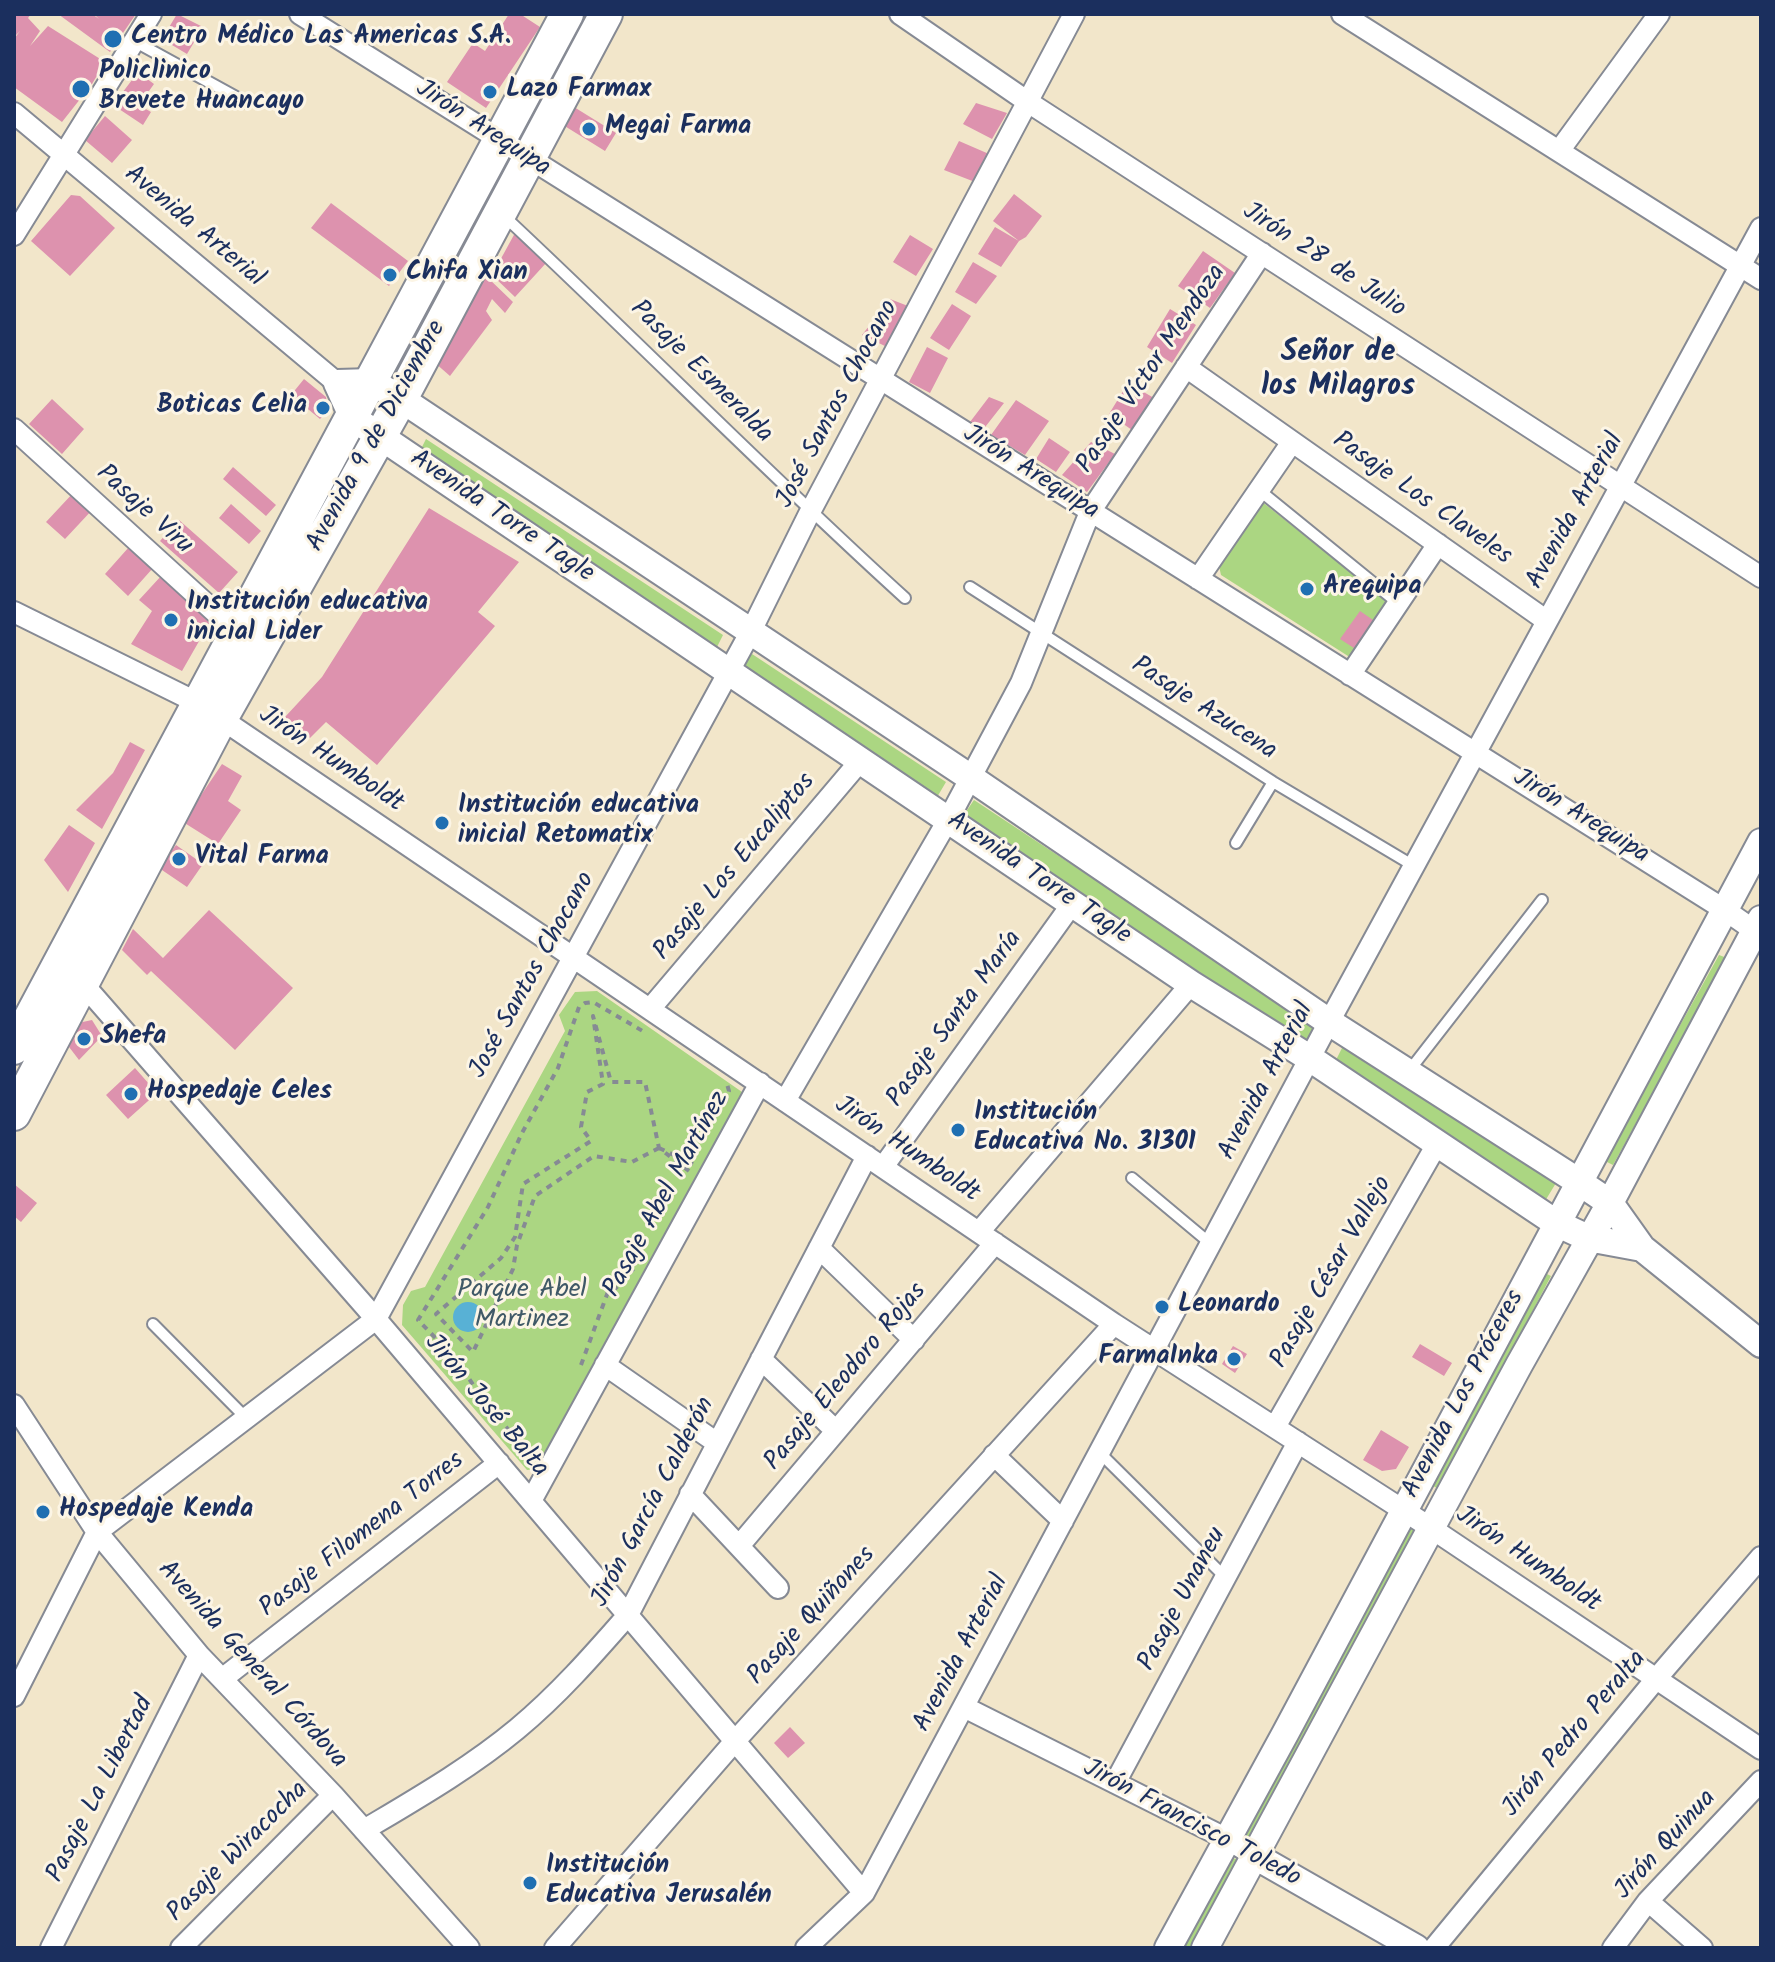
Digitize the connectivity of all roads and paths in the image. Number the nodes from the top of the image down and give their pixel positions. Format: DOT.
graph roads {
  1 [pos="151,14"];
  2 [pos="300,14"];
  3 [pos="567,14"];
  4 [pos="606,14"];
  5 [pos="900,14"];
  6 [pos="1074,14"];
  7 [pos="1342,14"];
  8 [pos="1659,14"];
  9 [pos="134,41"];
  10 [pos="1028,102"];
  11 [pos="247,103"];
  12 [pos="14,113"];
  13 [pos="499,140"];
  14 [pos="1559,151"];
  15 [pos="64,155"];
  16 [pos="527,159"];
  17 [pos="499,211"];
  18 [pos="1761,228"];
  19 [pos="14,235"];
  20 [pos="1262,253"];
  21 [pos="1740,266"];
  22 [pos="1761,279"];
  23 [pos="1186,367"];
  24 [pos="882,381"];
  25 [pos="372,382"];
  26 [pos="337,383"];
  27 [pos="401,399"];
  28 [pos="353,418"];
  29 [pos="16,435"];
  30 [pos="380,437"];
  31 [pos="1292,442"];
  32 [pos="1621,486"];
  33 [pos="1259,490"];
  34 [pos="810,512"];
  35 [pos="1090,512"];
  36 [pos="1438,544"];
  37 [pos="1761,577"];
  38 [pos="1198,579"];
  39 [pos="970,587"];
  40 [pos="905,598"];
  41 [pos="1398,603"];
  42 [pos="14,612"];
  43 [pos="1547,621"];
  44 [pos="751,631"];
  45 [pos="237,632"];
  46 [pos="1042,632"];
  47 [pos="729,671"];
  48 [pos="1350,675"];
  49 [pos="210,711"];
  50 [pos="1475,753"];
  51 [pos="861,760"];
  52 [pos="971,778"];
  53 [pos="1273,782"];
  54 [pos="948,820"];
  55 [pos="1761,842"];
  56 [pos="1236,843"];
  57 [pos="1414,866"];
  58 [pos="1542,900"];
  59 [pos="1072,904"];
  60 [pos="1725,910"];
  61 [pos="1759,928"];
  62 [pos="573,957"];
  63 [pos="70,972"];
  64 [pos="1191,984"];
  65 [pos="650,1009"];
  66 [pos="1329,1022"];
  67 [pos="651,1036"];
  68 [pos="14,1048"];
  69 [pos="1311,1059"];
  70 [pos="1407,1072"];
  71 [pos="724,1079"];
  72 [pos="760,1083"];
  73 [pos="785,1101"];
  74 [pos="722,1110"];
  75 [pos="14,1114"];
  76 [pos="1437,1144"];
  77 [pos="659,1148"];
  78 [pos="875,1162"];
  79 [pos="701,1167"];
  80 [pos="699,1178"];
  81 [pos="1132,1178"];
  82 [pos="1579,1182"];
  83 [pos="1610,1203"];
  84 [pos="1556,1223"];
  85 [pos="987,1238"];
  86 [pos="1588,1238"];
  87 [pos="1211,1244"];
  88 [pos="819,1248"];
  89 [pos="1642,1248"];
  90 [pos="644,1257"];
  91 [pos="376,1319"];
  92 [pos="153,1324"];
  93 [pos="1114,1324"];
  94 [pos="914,1340"];
  95 [pos="1761,1344"];
  96 [pos="1155,1350"];
  97 [pos="761,1359"];
  98 [pos="605,1365"];
  99 [pos="576,1379"];
  100 [pos="14,1405"];
  101 [pos="246,1418"];
  102 [pos="1275,1427"];
  103 [pos="836,1431"];
  104 [pos="1298,1442"];
  105 [pos="717,1443"];
  106 [pos="1100,1453"];
  107 [pos="994,1455"];
  108 [pos="534,1459"];
  109 [pos="499,1463"];
  110 [pos="690,1494"];
  111 [pos="531,1501"];
  112 [pos="1404,1510"];
  113 [pos="1063,1521"];
  114 [pos="1431,1528"];
  115 [pos="97,1532"];
  116 [pos="739,1546"];
  117 [pos="1761,1557"];
  118 [pos="1226,1578"];
  119 [pos="778,1588"];
  120 [pos="628,1615"];
  121 [pos="199,1655"];
  122 [pos="222,1679"];
  123 [pos="1656,1679"];
  124 [pos="14,1696"];
  125 [pos="964,1707"];
  126 [pos="735,1741"];
  127 [pos="1761,1749"];
  128 [pos="1761,1781"];
  129 [pos="1115,1783"];
  130 [pos="333,1795"];
  131 [pos="364,1830"];
  132 [pos="1227,1839"];
  133 [pos="1255,1856"];
  134 [pos="864,1893"];
  135 [pos="1648,1901"];
  136 [pos="458,1943"];
  137 [pos="809,1947"];
  138 [pos="51,1948"];
  139 [pos="181,1948"];
  140 [pos="555,1948"];
  141 [pos="1168,1948"];
  142 [pos="1205,1948"];
  143 [pos="1416,1948"];
  144 [pos="1434,1948"];
  145 [pos="1613,1948"];
  146 [pos="1702,1948"];
  1 -- 9 [label="street"];
  2 -- 13 [label="street, Jirón Arequipa"];
  3 -- 13 [label="main road, Avenida 9 de Diciembre"];
  4 -- 16 [label="main road, Avenida 9 de Diciembre"];
  5 -- 10 [label="street, Jirón 28 de Julio"];
  6 -- 10 [label="street, José Santos Chocano"];
  7 -- 14 [label="street"];
  8 -- 14 [label="street"];
  9 -- 11 [label="lane"];
  9 -- 15 [label="street"];
  10 -- 20 [label="street, Jirón 28 de Julio"];
  10 -- 24 [label="street, José Santos Chocano"];
  12 -- 15 [label="street, Avenida Arterial"];
  13 -- 16 [label="street, Jirón Arequipa"];
  13 -- 25 [label="main road, Avenida 9 de Diciembre"];
  14 -- 21 [label="street"];
  15 -- 19 [label="street"];
  15 -- 26 [label="street, Avenida Arterial"];
  16 -- 17 [label="main road, Avenida 9 de Diciembre"];
  16 -- 24 [label="street, Jirón Arequipa"];
  17 -- 27 [label="main road, Avenida 9 de Diciembre"];
  17 -- 34 [label="lane, Pasaje Esmeralda"];
  18 -- 21 [label="street, Avenida Arterial"];
  20 -- 23 [label="street, Pasaje Víctor Mendoza"];
  20 -- 32 [label="street, Jirón 28 de Julio"];
  21 -- 22 [label="street"];
  21 -- 32 [label="street, Avenida Arterial"];
  23 -- 31 [label="street, Pasaje Los Claveles"];
  23 -- 35 [label="street, Pasaje Víctor Mendoza"];
  24 -- 34 [label="street, José Santos Chocano"];
  24 -- 35 [label="street, Jirón Arequipa"];
  25 -- 26 [label="street"];
  25 -- 27 [label="street, Avenida Torre Tagle"];
  25 -- 28 [label="main road, Avenida 9 de Diciembre"];
  26 -- 28 [label="street"];
  27 -- 30 [label="main road, Avenida 9 de Diciembre"];
  27 -- 44 [label="street, Avenida Torre Tagle"];
  28 -- 30 [label="street, Avenida Torre Tagle"];
  28 -- 45 [label="main road, Avenida 9 de Diciembre"];
  29 -- 45 [label="street, Pasaje Viru"];
  30 -- 47 [label="street, Avenida Torre Tagle"];
  30 -- 49 [label="main road, Avenida 9 de Diciembre"];
  31 -- 33 [label="street"];
  31 -- 36 [label="street, Pasaje Los Claveles"];
  32 -- 37 [label="street, Jirón 28 de Julio"];
  32 -- 43 [label="street, Avenida Arterial"];
  33 -- 38 [label="street"];
  33 -- 41 [label="lane"];
  34 -- 40 [label="lane, Pasaje Esmeralda"];
  34 -- 44 [label="street, José Santos Chocano"];
  35 -- 38 [label="street, Jirón Arequipa"];
  35 -- 46 [label="street, Pasaje Víctor Mendoza"];
  36 -- 41 [label="street"];
  36 -- 43 [label="street, Pasaje Los Claveles"];
  38 -- 48 [label="street, Jirón Arequipa"];
  39 -- 46 [label="lane, Pasaje Azucena"];
  41 -- 48 [label="street"];
  42 -- 49 [label="street, Jirón Humboldt"];
  43 -- 50 [label="street, Avenida Arterial"];
  44 -- 47 [label="street, José Santos Chocano"];
  44 -- 52 [label="street, Avenida Torre Tagle"];
  45 -- 49 [label="main road, Avenida 9 de Diciembre"];
  46 -- 52 [label="street, Pasaje Víctor Mendoza"];
  46 -- 53 [label="lane, Pasaje Azucena"];
  47 -- 51 [label="street, Avenida Torre Tagle"];
  47 -- 62 [label="street, José Santos Chocano"];
  48 -- 50 [label="street, Jirón Arequipa"];
  49 -- 62 [label="street, Jirón Humboldt"];
  49 -- 63 [label="main road, Avenida 9 de Diciembre"];
  50 -- 57 [label="street, Avenida Arterial"];
  50 -- 60 [label="street, Jirón Arequipa"];
  51 -- 54 [label="street, Avenida Torre Tagle"];
  51 -- 65 [label="street, Pasaje Los Eucaliptos"];
  52 -- 54 [label="street"];
  52 -- 66 [label="street, Avenida Torre Tagle"];
  53 -- 56 [label="lane"];
  53 -- 57 [label="lane, Pasaje Azucena"];
  54 -- 59 [label="street, Avenida Torre Tagle"];
  54 -- 73 [label="street"];
  55 -- 60 [label="street, Avenida Los Próceres"];
  57 -- 66 [label="street, Avenida Arterial"];
  58 -- 70 [label="lane"];
  59 -- 64 [label="street, Avenida Torre Tagle"];
  59 -- 78 [label="street, Pasaje Santa María"];
  60 -- 61 [label="street, Jirón Arequipa"];
  60 -- 82 [label="street, Avenida Los Próceres"];
  61 -- 83 [label="street, Avenida Los Próceres"];
  62 -- 65 [label="street, Jirón Humboldt"];
  62 -- 91 [label="street, José Santos Chocano"];
  63 -- 68 [label="main road, Avenida 9 de Diciembre"];
  63 -- 75 [label="main road, Avenida 9 de Diciembre"];
  63 -- 91 [label="street, Jirón José Balta"];
  64 -- 69 [label="street, Avenida Torre Tagle"];
  64 -- 85 [label="street, Pasaje Eleodoro Rojas"];
  65 -- 72 [label="street, Jirón Humboldt"];
  66 -- 69 [label="street, Avenida Arterial"];
  66 -- 70 [label="street, Avenida Torre Tagle"];
  67 -- 108 [label="path"];
  69 -- 76 [label="street, Avenida Torre Tagle"];
  69 -- 87 [label="street, Avenida Arterial"];
  70 -- 82 [label="street, Avenida Torre Tagle"];
  71 -- 74 [label="path"];
  72 -- 73 [label="street, Jirón Humboldt"];
  72 -- 98 [label="street, Pasaje Abel Martínez"];
  73 -- 78 [label="street, Jirón Humboldt"];
  76 -- 84 [label="street, Avenida Torre Tagle"];
  76 -- 102 [label="street, Pasaje César Vallejo"];
  77 -- 77 [label="path"];
  77 -- 79 [label="path"];
  77 -- 80 [label="path"];
  78 -- 85 [label="street, Jirón Humboldt"];
  78 -- 88 [label="street, Jirón García Calderón"];
  81 -- 87 [label="lane"];
  82 -- 83 [label="street, Avenida Torre Tagle"];
  82 -- 84 [label="street, Avenida Los Próceres"];
  83 -- 86 [label="street, Avenida Los Próceres"];
  83 -- 89 [label="street, Avenida Torre Tagle"];
  84 -- 86 [label="street, Avenida Torre Tagle"];
  84 -- 112 [label="street, Avenida Los Próceres"];
  85 -- 93 [label="street, Jirón Humboldt"];
  85 -- 94 [label="street, Pasaje Eleodoro Rojas"];
  86 -- 89 [label="street, Avenida Torre Tagle"];
  86 -- 114 [label="street, Avenida Los Próceres"];
  87 -- 96 [label="street, Avenida Arterial"];
  88 -- 94 [label="street"];
  88 -- 97 [label="street, Jirón García Calderón"];
  89 -- 95 [label="street, Avenida Torre Tagle"];
  90 -- 99 [label="path"];
  91 -- 101 [label="street, José Santos Chocano"];
  91 -- 109 [label="street, Jirón José Balta"];
  92 -- 101 [label="lane"];
  93 -- 96 [label="street, Jirón Humboldt"];
  93 -- 107 [label="street, Pasaje Quiñones"];
  94 -- 103 [label="street, Pasaje Eleodoro Rojas"];
  96 -- 102 [label="street, Jirón Humboldt"];
  96 -- 106 [label="street, Avenida Arterial"];
  97 -- 103 [label="street"];
  97 -- 105 [label="street, Jirón García Calderón"];
  98 -- 105 [label="street"];
  98 -- 111 [label="street, Pasaje Abel Martínez"];
  100 -- 115 [label="street, Avenida General Córdova"];
  101 -- 115 [label="street, José Santos Chocano"];
  102 -- 104 [label="street, Jirón Humboldt"];
  103 -- 116 [label="street, Pasaje Eleodoro Rojas"];
  104 -- 112 [label="street, Jirón Humboldt"];
  104 -- 118 [label="street, Pasaje Unaneu"];
  105 -- 110 [label="street, Jirón García Calderón"];
  106 -- 113 [label="street, Avenida Arterial"];
  106 -- 118 [label="lane"];
  107 -- 113 [label="street"];
  107 -- 126 [label="street, Pasaje Quiñones"];
  109 -- 111 [label="street, Jirón José Balta"];
  109 -- 122 [label="street, Pasaje Filomena Torres"];
  110 -- 116 [label="street"];
  110 -- 120 [label="street, Jirón García Calderón"];
  111 -- 120 [label="street, Jirón José Balta"];
  112 -- 114 [label="street, Jirón Humboldt"];
  112 -- 132 [label="street, Avenida Los Próceres"];
  113 -- 125 [label="street, Avenida Arterial"];
  114 -- 123 [label="street, Jirón Humboldt"];
  114 -- 133 [label="street, Avenida Los Próceres"];
  115 -- 121 [label="street, Avenida General Córdova"];
  115 -- 124 [label="street, José Santos Chocano"];
  116 -- 119 [label="street"];
  117 -- 123 [label="street, Jirón Pedro Peralta"];
  118 -- 129 [label="street, Pasaje Unaneu"];
  120 -- 126 [label="street, Jirón José Balta"];
  120 -- 131 [label="street, Jirón García Calderón"];
  121 -- 122 [label="street, Avenida General Córdova"];
  121 -- 138 [label="street, Pasaje La Libertad"];
  122 -- 130 [label="street, Avenida General Córdova"];
  123 -- 127 [label="street, Jirón Humboldt"];
  123 -- 144 [label="street, Jirón Pedro Peralta"];
  125 -- 129 [label="street, Jirón Francisco Toledo"];
  125 -- 134 [label="street, Avenida Arterial"];
  126 -- 134 [label="street, Jirón José Balta"];
  126 -- 140 [label="street, Pasaje Quiñones"];
  128 -- 135 [label="street, Jirón Quinua"];
  129 -- 132 [label="street, Jirón Francisco Toledo"];
  130 -- 131 [label="street, Avenida General Córdova"];
  130 -- 139 [label="street, Pasaje Wiracocha"];
  131 -- 136 [label="street, Avenida General Córdova"];
  132 -- 133 [label="street, Jirón Francisco Toledo"];
  132 -- 141 [label="street, Avenida Los Próceres"];
  133 -- 142 [label="street, Avenida Los Próceres"];
  133 -- 143 [label="street, Jirón Francisco Toledo"];
  134 -- 137 [label="street, Avenida Arterial"];
  135 -- 145 [label="street, Jirón Quinua"];
  135 -- 146 [label="street"];
}
